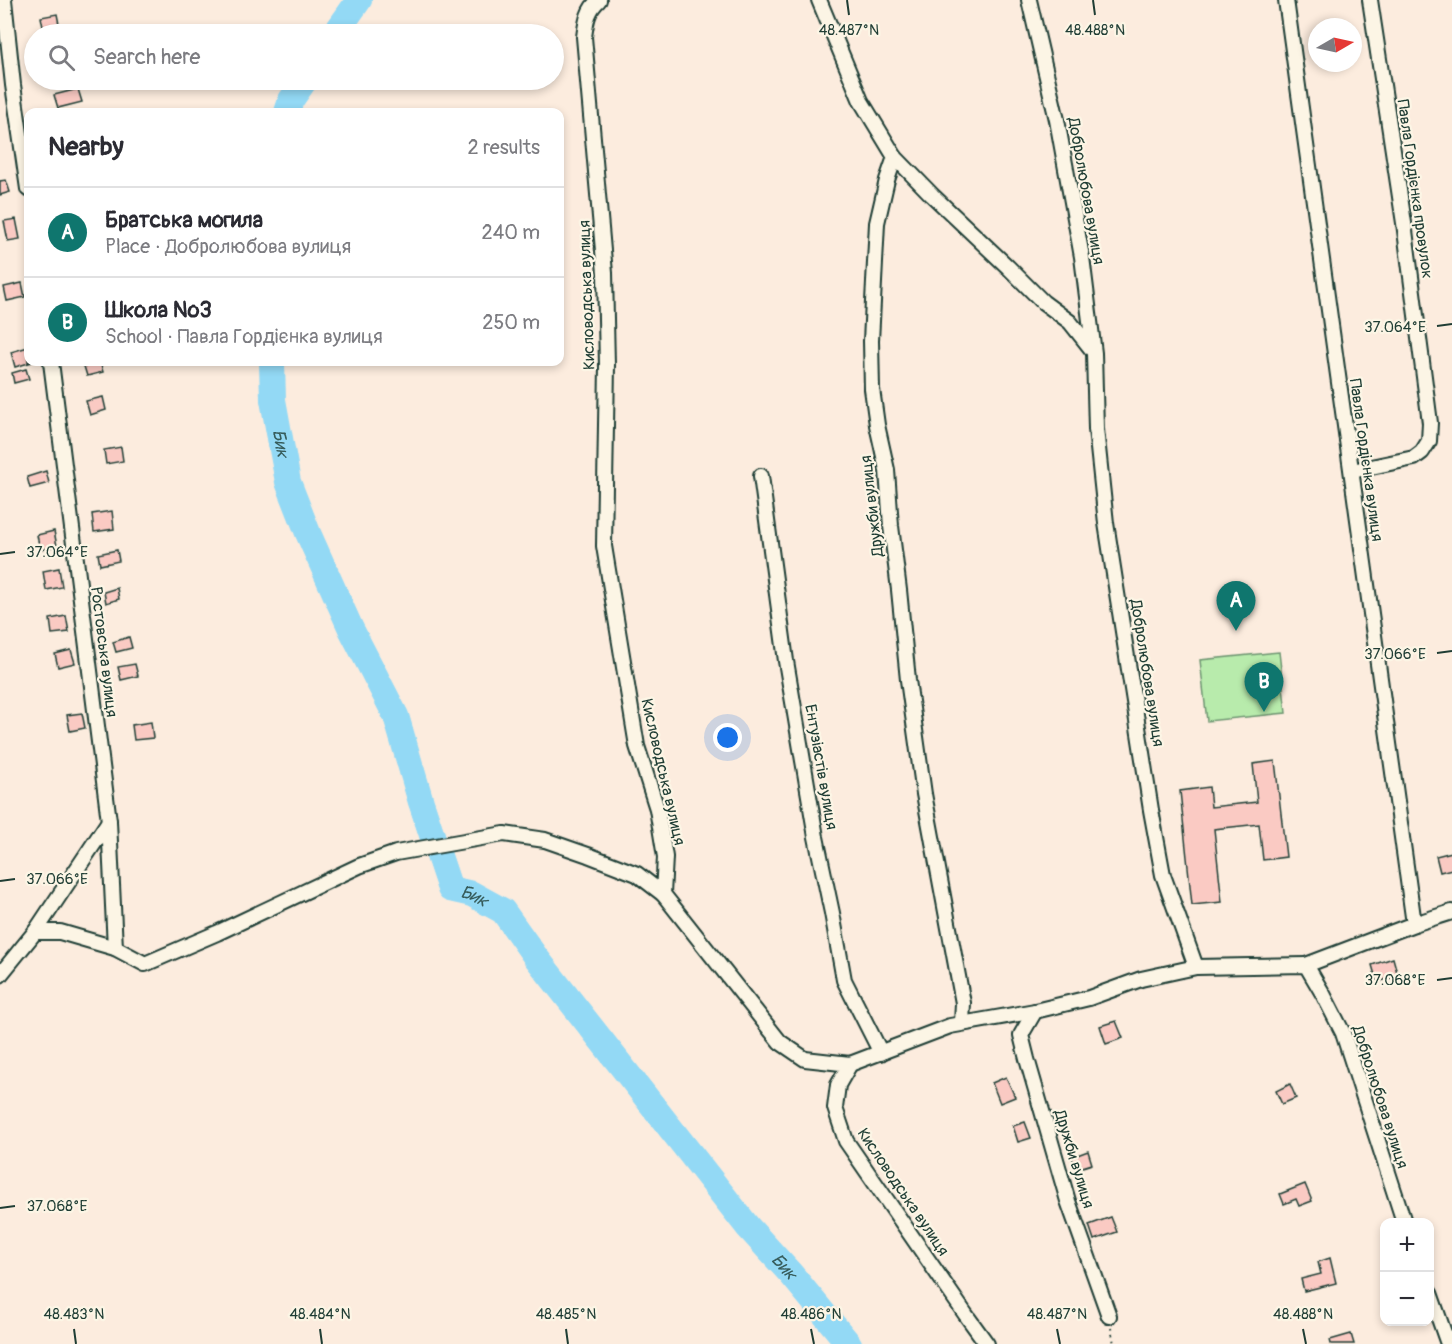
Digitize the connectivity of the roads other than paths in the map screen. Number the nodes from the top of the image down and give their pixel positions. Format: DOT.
graph roads {
  1 [pos="4,0"];
  2 [pos="599,0"];
  3 [pos="819,0"];
  4 [pos="1029,0"];
  5 [pos="1286,0"];
  6 [pos="1370,0"];
  7 [pos="895,157"];
  8 [pos="24,161"];
  9 [pos="1095,353"];
  10 [pos="52,366"];
  11 [pos="1352,471"];
  12 [pos="761,476"];
  13 [pos="109,821"];
  14 [pos="663,894"];
  15 [pos="1452,912"];
  16 [pos="1414,924"];
  17 [pos="34,932"];
  18 [pos="115,948"];
  19 [pos="1306,965"];
  20 [pos="1196,967"];
  21 [pos="0,975"];
  22 [pos="1035,1011"];
  23 [pos="962,1023"];
  24 [pos="881,1053"];
  25 [pos="850,1064"];
  26 [pos="1403,1218"];
  27 [pos="1434,1304"];
  28 [pos="1109,1316"];
  29 [pos="987,1344"];
  30 [pos="1448,1344"];
  1 -- 8 [label="street"];
  2 -- 14 [label="street, Кисловодська вулиця"];
  3 -- 7 [label="street"];
  4 -- 9 [label="street, Добролюбова вулиця"];
  5 -- 11 [label="street, Павла Гордієнка вулиця"];
  6 -- 11 [label="street, Павла Гордієнка провулок"];
  7 -- 9 [label="street"];
  7 -- 23 [label="street, Дружби вулиця"];
  9 -- 20 [label="street, Добролюбова вулиця"];
  10 -- 13 [label="street, Ростовська вулиця"];
  11 -- 16 [label="street, Павла Гордієнка вулиця"];
  12 -- 24 [label="street, Ентузіастів вулиця"];
  13 -- 17 [label="street"];
  13 -- 18 [label="street, Ростовська вулиця"];
  14 -- 18 [label="street"];
  14 -- 25 [label="street"];
  15 -- 16 [label="street"];
  16 -- 19 [label="street"];
  17 -- 18 [label="street"];
  17 -- 21 [label="street"];
  19 -- 20 [label="street"];
  19 -- 26 [label="street, Добролюбова вулиця"];
  20 -- 22 [label="street"];
  22 -- 23 [label="street"];
  22 -- 28 [label="street, Дружби вулиця"];
  23 -- 24 [label="street"];
  24 -- 25 [label="street"];
  25 -- 29 [label="street, Кисловодська вулиця"];
  27 -- 30 [label="street"];
}
